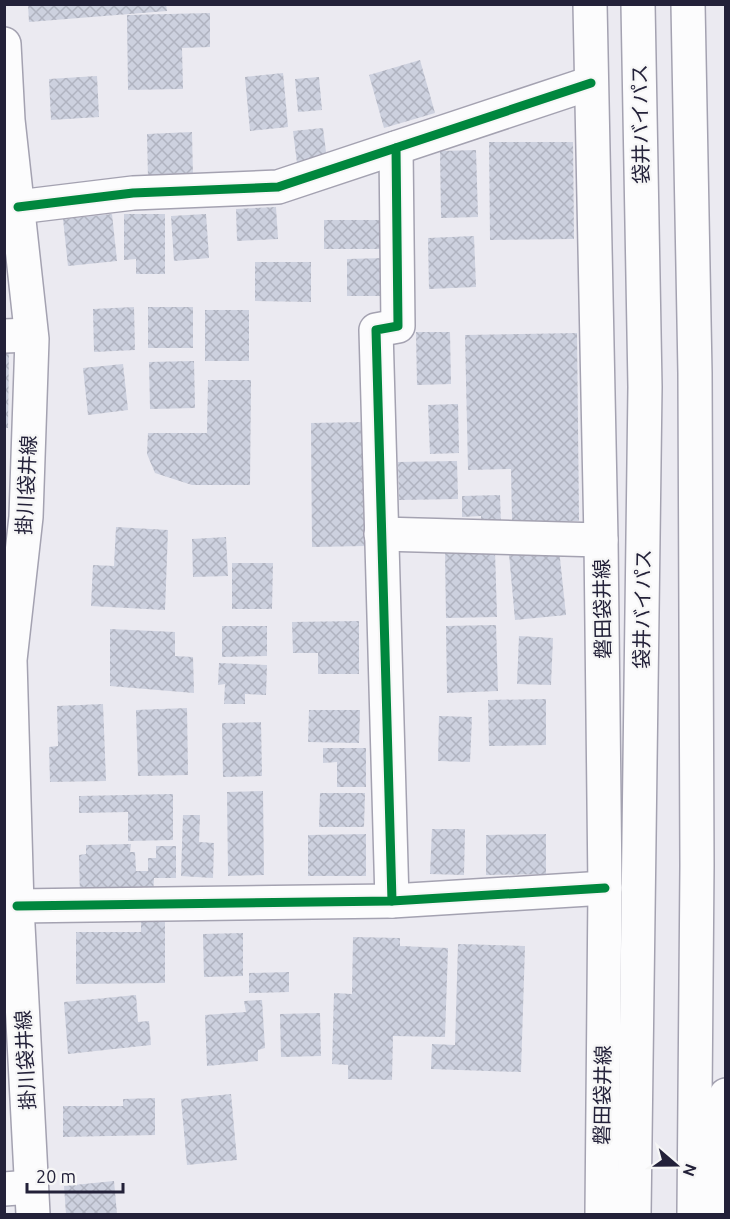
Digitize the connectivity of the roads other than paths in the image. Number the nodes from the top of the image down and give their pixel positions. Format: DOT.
graph roads {
  1 [pos="590,4"];
  2 [pos="638,4"];
  3 [pos="688,4"];
  4 [pos="4,44"];
  5 [pos="591,83"];
  6 [pos="396,148"];
  7 [pos="18,207"];
  8 [pos="18,335"];
  9 [pos="381,534"];
  10 [pos="601,540"];
  11 [pos="605,888"];
  12 [pos="392,901"];
  13 [pos="17,906"];
  14 [pos="726,1095"];
  15 [pos="23,1197"];
  16 [pos="602,1215"];
  17 [pos="634,1215"];
  18 [pos="694,1215"];
  19 [pos="722,1215"];
  1 -- 5 [label="main road, 磐田袋井線"];
  2 -- 17 [label="main road, 袋井バイパス"];
  3 -- 18 [label="main road"];
  4 -- 7 [label="main road, 掛川袋井線"];
  5 -- 6 [label="main road"];
  5 -- 10 [label="main road, 磐田袋井線"];
  6 -- 7 [label="main road"];
  6 -- 9 [label="main road"];
  7 -- 8 [label="main road, 掛川袋井線"];
  8 -- 13 [label="main road, 掛川袋井線"];
  9 -- 10 [label="main road"];
  9 -- 12 [label="main road"];
  10 -- 11 [label="main road, 磐田袋井線"];
  11 -- 12 [label="main road"];
  11 -- 16 [label="main road, 磐田袋井線"];
  12 -- 13 [label="main road"];
  13 -- 15 [label="main road, 掛川袋井線"];
  14 -- 19 [label="main road"];
}
